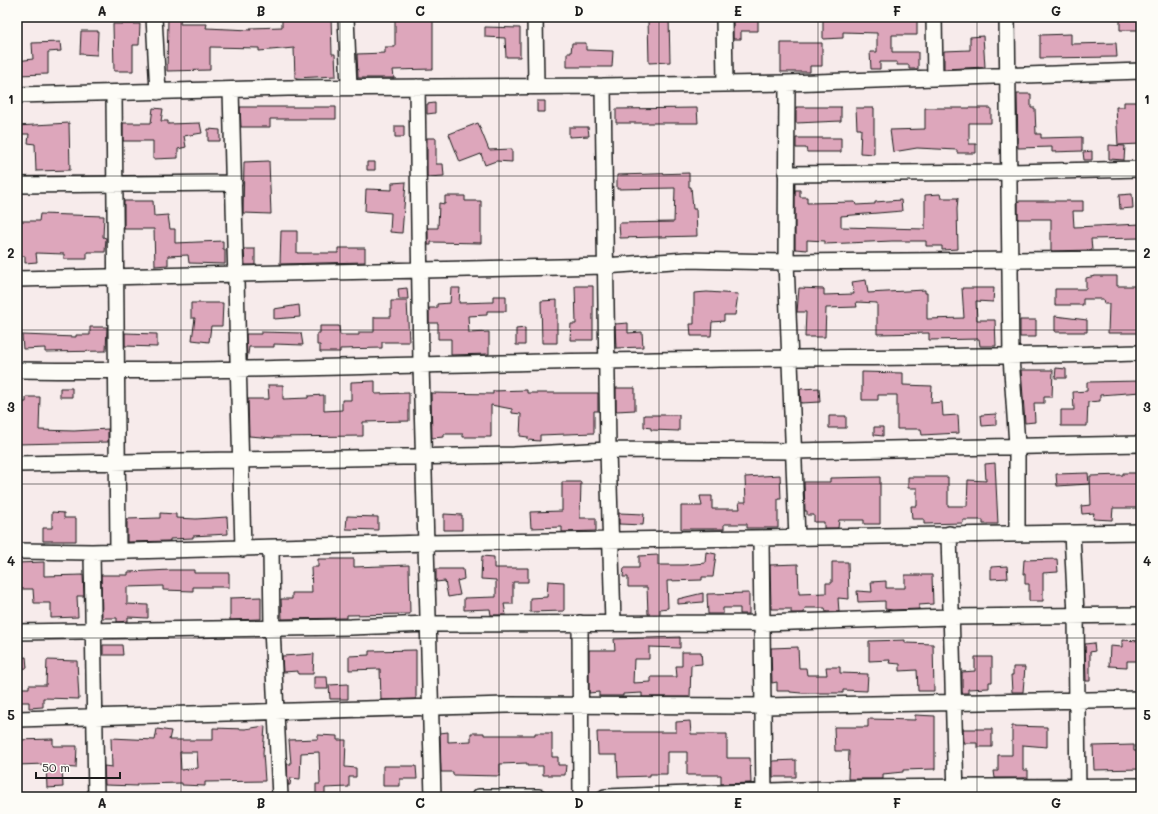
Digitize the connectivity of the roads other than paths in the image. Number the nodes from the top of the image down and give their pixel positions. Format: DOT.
graph roads {
  1 [pos="154,17"];
  2 [pos="346,17"];
  3 [pos="535,17"];
  4 [pos="724,17"];
  5 [pos="934,17"];
  6 [pos="1007,17"];
  7 [pos="1141,71"];
  8 [pos="1008,76"];
  9 [pos="935,78"];
  10 [pos="787,83"];
  11 [pos="725,84"];
  12 [pos="536,86"];
  13 [pos="603,86"];
  14 [pos="350,87"];
  15 [pos="417,87"];
  16 [pos="231,90"];
  17 [pos="114,92"];
  18 [pos="158,92"];
  19 [pos="17,95"];
  20 [pos="1141,169"];
  21 [pos="1010,172"];
  22 [pos="786,174"];
  23 [pos="234,183"];
  24 [pos="116,184"];
  25 [pos="17,185"];
  26 [pos="1011,259"];
  27 [pos="1141,259"];
  28 [pos="786,262"];
  29 [pos="605,266"];
  30 [pos="420,270"];
  31 [pos="236,275"];
  32 [pos="117,277"];
  33 [pos="17,279"];
  34 [pos="1141,353"];
  35 [pos="1011,356"];
  36 [pos="790,360"];
  37 [pos="606,361"];
  38 [pos="422,365"];
  39 [pos="238,368"];
  40 [pos="17,370"];
  41 [pos="117,372"];
  42 [pos="1141,444"];
  43 [pos="1016,445"];
  44 [pos="608,450"];
  45 [pos="792,451"];
  46 [pos="424,456"];
  47 [pos="241,461"];
  48 [pos="118,462"];
  49 [pos="17,464"];
  50 [pos="1141,532"];
  51 [pos="1072,533"];
  52 [pos="949,534"];
  53 [pos="1017,534"];
  54 [pos="797,538"];
  55 [pos="761,539"];
  56 [pos="611,541"];
  57 [pos="427,543"];
  58 [pos="270,548"];
  59 [pos="243,549"];
  60 [pos="118,550"];
  61 [pos="17,551"];
  62 [pos="92,552"];
  63 [pos="1141,615"];
  64 [pos="1076,616"];
  65 [pos="951,617"];
  66 [pos="580,623"];
  67 [pos="613,623"];
  68 [pos="762,623"];
  69 [pos="429,624"];
  70 [pos="272,628"];
  71 [pos="92,631"];
  72 [pos="17,632"];
  73 [pos="1141,699"];
  74 [pos="1077,700"];
  75 [pos="954,702"];
  76 [pos="580,704"];
  77 [pos="763,706"];
  78 [pos="431,707"];
  79 [pos="275,712"];
  80 [pos="94,718"];
  81 [pos="17,719"];
  82 [pos="1141,786"];
  83 [pos="956,792"];
  84 [pos="1078,792"];
  85 [pos="764,794"];
  86 [pos="96,797"];
  87 [pos="280,797"];
  88 [pos="433,797"];
  89 [pos="479,797"];
  90 [pos="539,797"];
  91 [pos="581,797"];
  92 [pos="605,797"];
  1 -- 18 [label="street"];
  2 -- 14 [label="street"];
  3 -- 12 [label="street"];
  4 -- 11 [label="street"];
  5 -- 9 [label="street"];
  6 -- 8 [label="street"];
  7 -- 8 [label="street"];
  8 -- 9 [label="street"];
  8 -- 21 [label="street"];
  9 -- 10 [label="street"];
  10 -- 11 [label="street"];
  10 -- 22 [label="street"];
  11 -- 13 [label="street"];
  12 -- 13 [label="street"];
  12 -- 15 [label="street"];
  13 -- 29 [label="street"];
  14 -- 15 [label="street"];
  14 -- 16 [label="street"];
  15 -- 30 [label="street"];
  16 -- 18 [label="street"];
  16 -- 23 [label="street"];
  17 -- 18 [label="street"];
  17 -- 19 [label="street"];
  17 -- 24 [label="street"];
  20 -- 21 [label="street"];
  21 -- 22 [label="street"];
  21 -- 26 [label="street"];
  22 -- 28 [label="street"];
  23 -- 24 [label="street"];
  23 -- 31 [label="street"];
  24 -- 25 [label="street"];
  24 -- 32 [label="street"];
  26 -- 27 [label="street"];
  26 -- 28 [label="street"];
  26 -- 35 [label="street"];
  28 -- 29 [label="street"];
  28 -- 36 [label="street"];
  29 -- 30 [label="street"];
  29 -- 37 [label="street"];
  30 -- 31 [label="street"];
  30 -- 38 [label="street"];
  31 -- 32 [label="street"];
  31 -- 39 [label="street"];
  32 -- 33 [label="street"];
  32 -- 41 [label="street"];
  34 -- 35 [label="street"];
  35 -- 36 [label="street"];
  35 -- 43 [label="street"];
  36 -- 37 [label="street"];
  36 -- 45 [label="street"];
  37 -- 38 [label="street"];
  37 -- 44 [label="street"];
  38 -- 39 [label="street"];
  38 -- 46 [label="street"];
  39 -- 41 [label="street"];
  39 -- 47 [label="street"];
  40 -- 41 [label="street"];
  41 -- 48 [label="street"];
  42 -- 43 [label="street"];
  43 -- 45 [label="street"];
  43 -- 53 [label="street"];
  44 -- 45 [label="street"];
  44 -- 46 [label="street"];
  44 -- 56 [label="street"];
  45 -- 54 [label="street"];
  46 -- 47 [label="street"];
  46 -- 57 [label="street"];
  47 -- 48 [label="street"];
  47 -- 59 [label="street"];
  48 -- 49 [label="street"];
  48 -- 60 [label="street"];
  50 -- 51 [label="street"];
  51 -- 53 [label="street"];
  51 -- 64 [label="street"];
  52 -- 53 [label="street"];
  52 -- 54 [label="street"];
  52 -- 65 [label="street"];
  54 -- 55 [label="street"];
  55 -- 56 [label="street"];
  55 -- 68 [label="street"];
  56 -- 57 [label="street"];
  56 -- 67 [label="street"];
  57 -- 58 [label="street"];
  57 -- 69 [label="street"];
  58 -- 59 [label="street"];
  58 -- 70 [label="street"];
  59 -- 60 [label="street"];
  60 -- 62 [label="street"];
  61 -- 62 [label="street"];
  62 -- 71 [label="street"];
  63 -- 64 [label="street"];
  64 -- 65 [label="street"];
  64 -- 74 [label="street"];
  65 -- 68 [label="street"];
  65 -- 75 [label="street"];
  66 -- 67 [label="street"];
  66 -- 69 [label="street"];
  66 -- 76 [label="street"];
  67 -- 68 [label="street"];
  68 -- 77 [label="street"];
  69 -- 70 [label="street"];
  69 -- 78 [label="street"];
  70 -- 71 [label="street"];
  70 -- 79 [label="street"];
  71 -- 72 [label="street"];
  71 -- 80 [label="street"];
  73 -- 74 [label="street"];
  74 -- 75 [label="street"];
  74 -- 84 [label="street"];
  75 -- 77 [label="street"];
  75 -- 83 [label="street"];
  76 -- 77 [label="street"];
  76 -- 78 [label="street"];
  76 -- 91 [label="street"];
  77 -- 85 [label="street"];
  78 -- 79 [label="street"];
  78 -- 88 [label="street"];
  79 -- 80 [label="street"];
  79 -- 87 [label="street"];
  80 -- 81 [label="street"];
  80 -- 86 [label="street"];
  82 -- 84 [label="street"];
  83 -- 84 [label="street"];
  83 -- 85 [label="street"];
  85 -- 92 [label="street"];
  89 -- 90 [label="street"];
}
